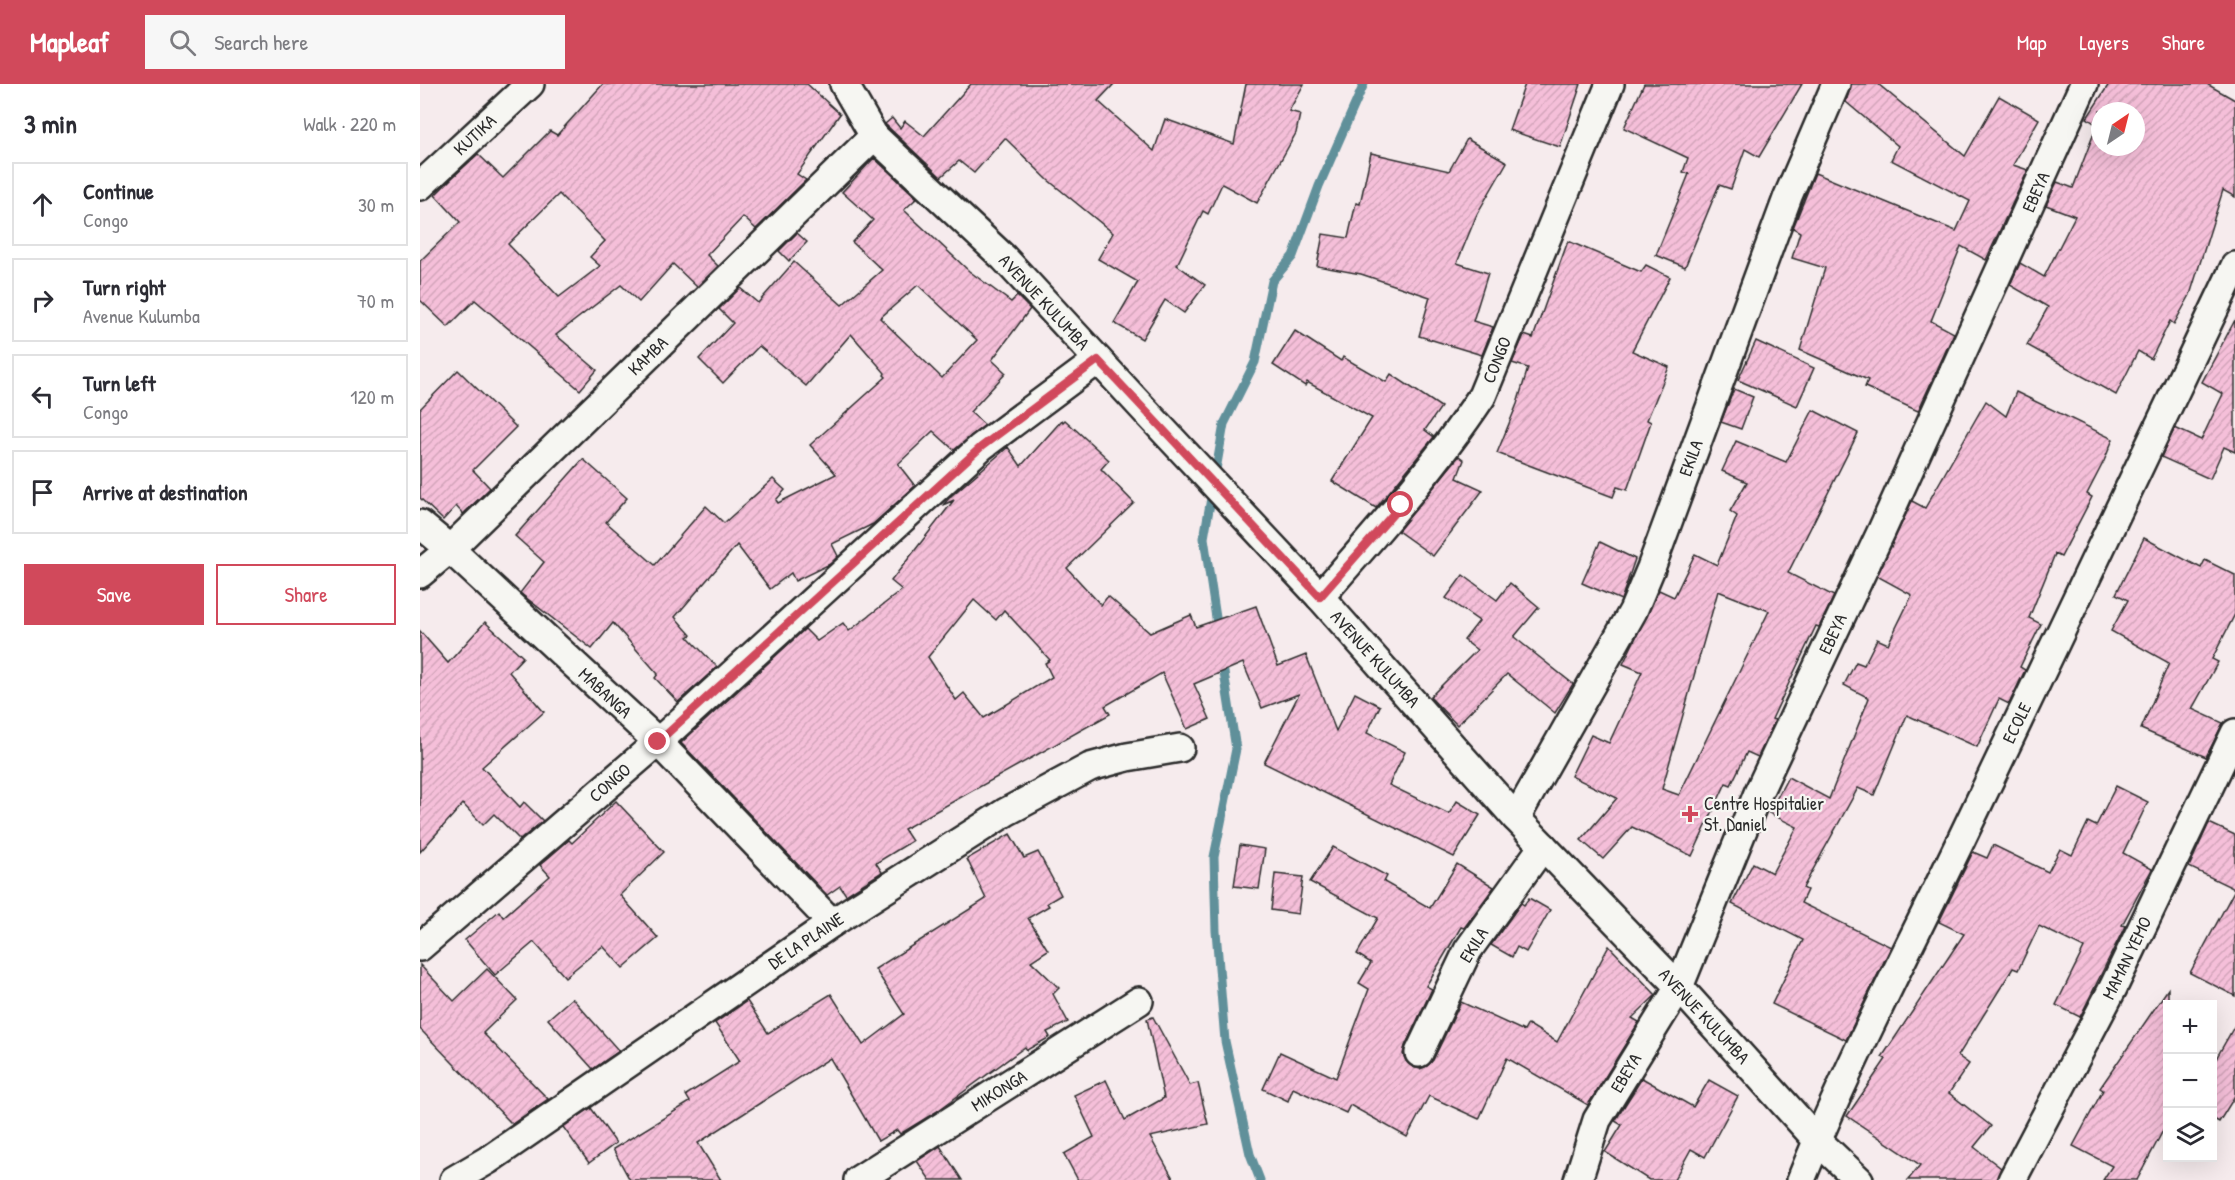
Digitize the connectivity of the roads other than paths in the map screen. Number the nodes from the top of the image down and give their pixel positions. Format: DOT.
graph roads {
  1 [pos="530,84"];
  2 [pos="844,84"];
  3 [pos="1610,84"];
  4 [pos="1836,84"];
  5 [pos="2084,84"];
  6 [pos="874,136"];
  7 [pos="420,186"];
  8 [pos="2235,266"];
  9 [pos="1098,360"];
  10 [pos="420,524"];
  11 [pos="450,549"];
  12 [pos="420,574"];
  13 [pos="1320,597"];
  14 [pos="2235,733"];
  15 [pos="658,742"];
  16 [pos="1180,748"];
  17 [pos="1516,818"];
  18 [pos="1543,846"];
  19 [pos="832,923"];
  20 [pos="420,947"];
  21 [pos="1678,987"];
  22 [pos="1139,1001"];
  23 [pos="1419,1053"];
  24 [pos="1817,1140"];
  25 [pos="454,1180"];
  26 [pos="858,1180"];
  27 [pos="1578,1180"];
  28 [pos="1801,1180"];
  29 [pos="1860,1180"];
  30 [pos="2012,1180"];
  1 -- 7 [label="street, KUTIKA"];
  2 -- 6 [label="street, AVENUE KULUMBA"];
  3 -- 13 [label="street, CONGO"];
  4 -- 17 [label="street, EKILA"];
  5 -- 21 [label="street, EBEYA"];
  6 -- 9 [label="street, AVENUE KULUMBA"];
  6 -- 11 [label="street, KAMBA"];
  8 -- 24 [label="street, ECOLE"];
  9 -- 13 [label="street, AVENUE KULUMBA"];
  9 -- 15 [label="street, CONGO"];
  10 -- 11 [label="street, MABANGA"];
  11 -- 12 [label="street, KAMBA"];
  11 -- 15 [label="street, MABANGA"];
  13 -- 17 [label="street, AVENUE KULUMBA"];
  14 -- 30 [label="street, MAMAN YEMO"];
  15 -- 19 [label="street, MABANGA"];
  15 -- 20 [label="street, CONGO"];
  16 -- 19 [label="street, DE LA PLAINE"];
  17 -- 18 [label="street, AVENUE KULUMBA"];
  18 -- 21 [label="street, AVENUE KULUMBA"];
  18 -- 23 [label="street, EKILA"];
  19 -- 25 [label="street, DE LA PLAINE"];
  21 -- 24 [label="street, AVENUE KULUMBA"];
  21 -- 27 [label="street, EBEYA"];
  22 -- 26 [label="street, MIKONGA"];
  24 -- 28 [label="street, ECOLE"];
  24 -- 29 [label="street, AVENUE KULUMBA"];
}
